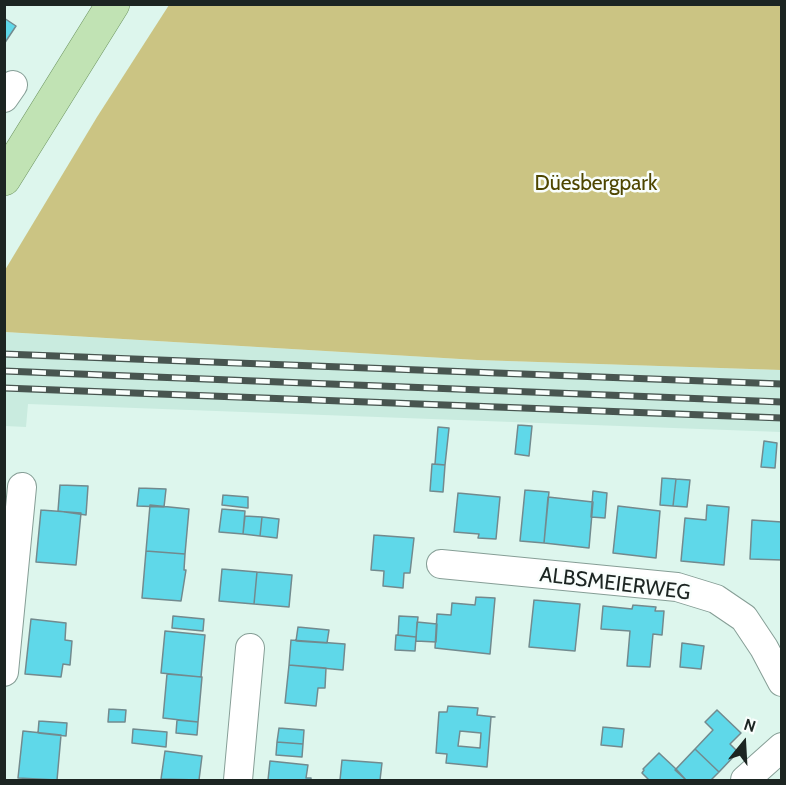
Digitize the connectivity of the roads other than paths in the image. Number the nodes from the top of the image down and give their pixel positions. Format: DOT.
graph roads {
  1 [pos="113,4"];
  2 [pos="4,179"];
  3 [pos="22,487"];
  4 [pos="441,564"];
  5 [pos="250,648"];
  6 [pos="4,672"];
  7 [pos="782,682"];
  8 [pos="782,747"];
  9 [pos="238,780"];
  10 [pos="745,780"];
  1 -- 2 [label="main road"];
  3 -- 6 [label="street"];
  4 -- 7 [label="street, ALBSMEIERWEG"];
  5 -- 9 [label="street"];
  8 -- 10 [label="street"];
}
